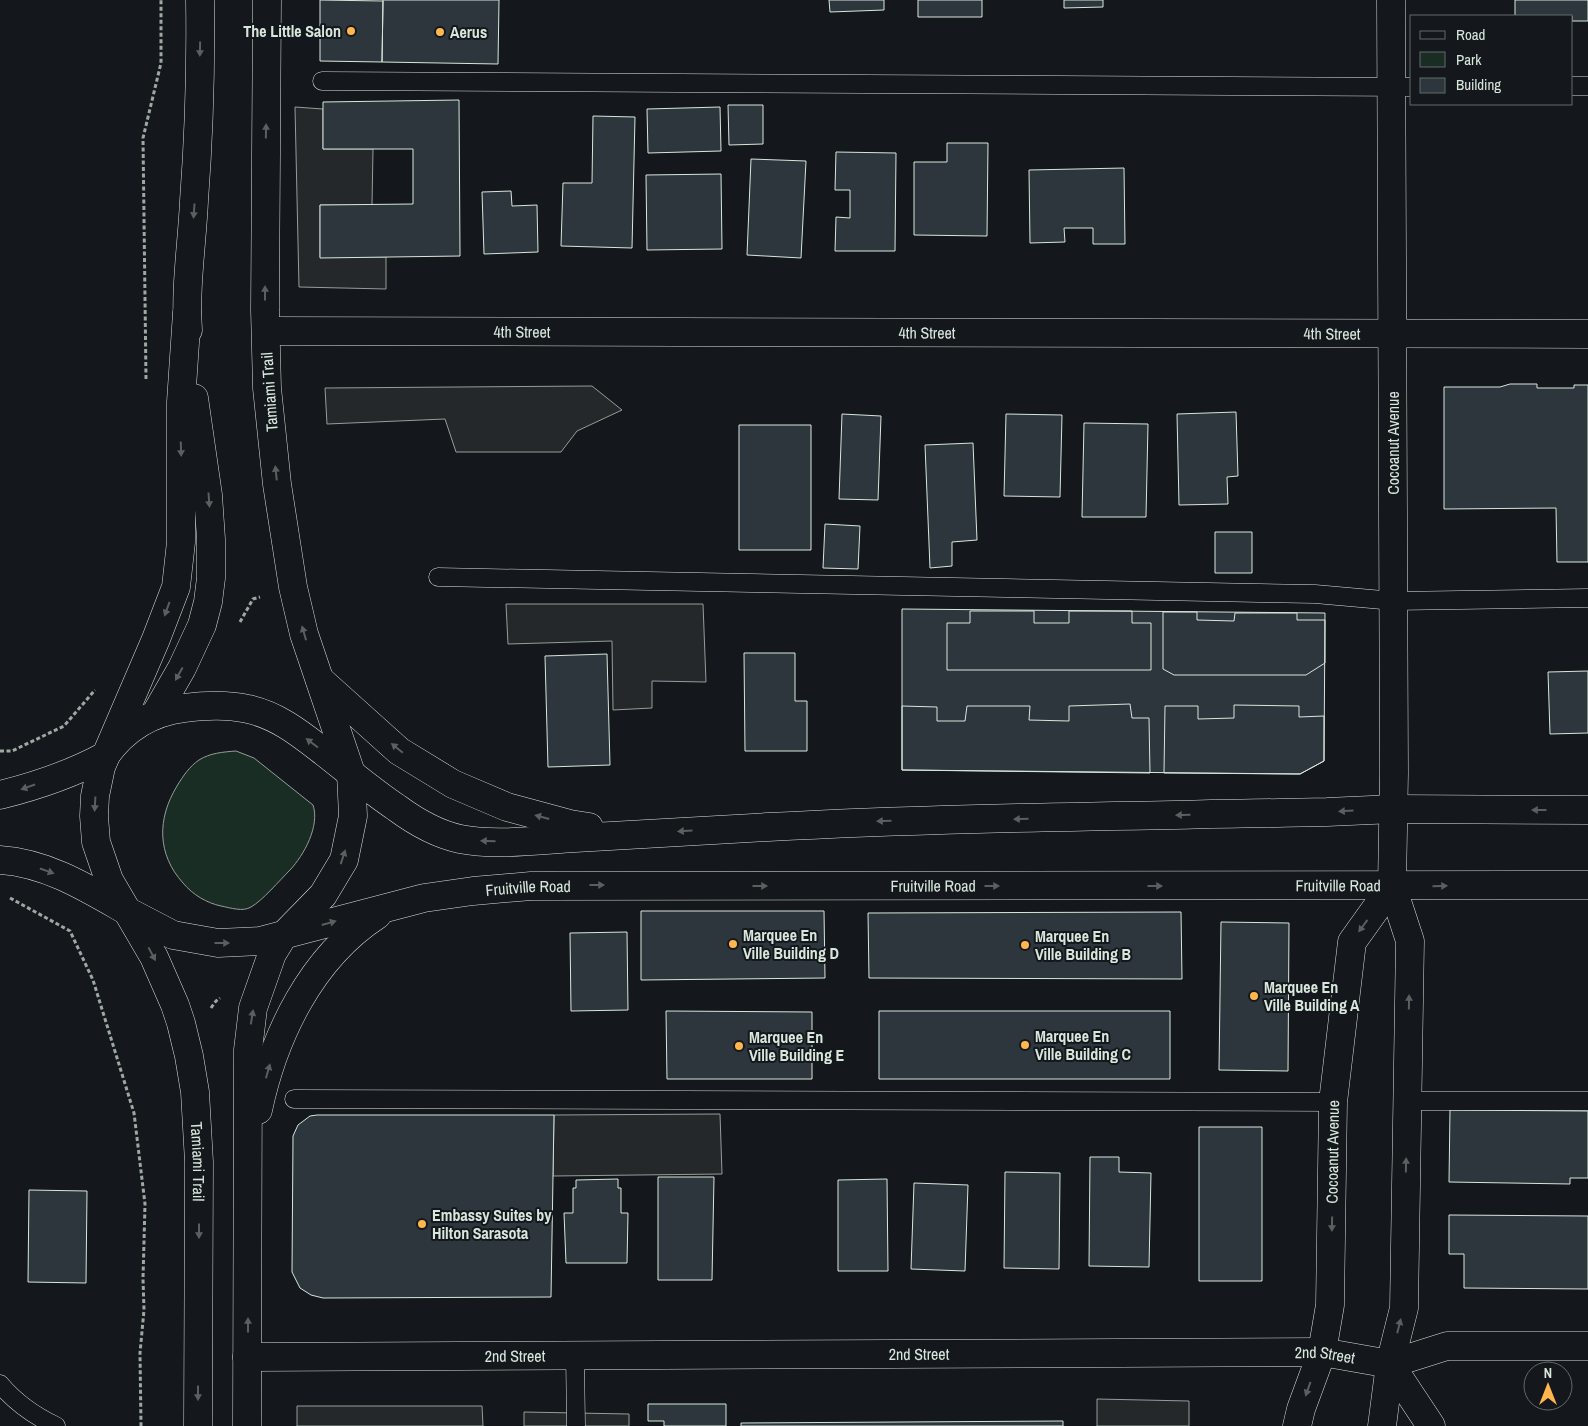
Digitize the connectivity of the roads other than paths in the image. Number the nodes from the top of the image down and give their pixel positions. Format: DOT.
graph roads {
  1 [pos="200,0"];
  2 [pos="267,0"];
  3 [pos="1391,0"];
  4 [pos="322,81"];
  5 [pos="1573,86"];
  6 [pos="1588,86"];
  7 [pos="1402,87"];
  8 [pos="187,313"];
  9 [pos="266,331"];
  10 [pos="1393,332"];
  11 [pos="1588,334"];
  12 [pos="438,577"];
  13 [pos="1588,598"];
  14 [pos="1394,600"];
  15 [pos="319,679"];
  16 [pos="155,715"];
  17 [pos="105,756"];
  18 [pos="351,773"];
  19 [pos="0,795"];
  20 [pos="1394,809"];
  21 [pos="1588,810"];
  22 [pos="642,834"];
  23 [pos="0,860"];
  24 [pos="1588,885"];
  25 [pos="1392,886"];
  26 [pos="398,904"];
  27 [pos="127,911"];
  28 [pos="282,936"];
  29 [pos="294,1099"];
  30 [pos="1407,1101"];
  31 [pos="1588,1101"];
  32 [pos="1333,1102"];
  33 [pos="248,1153"];
  34 [pos="1588,1346"];
  35 [pos="1322,1352"];
  36 [pos="575,1355"];
  37 [pos="247,1357"];
  38 [pos="1390,1364"];
  39 [pos="0,1384"];
  40 [pos="56,1426"];
  41 [pos="198,1426"];
  42 [pos="247,1426"];
  43 [pos="576,1426"];
  44 [pos="1297,1426"];
  45 [pos="1382,1426"];
  46 [pos="1431,1426"];
  1 -- 8 [label="main road, one-way"];
  9 -- 2 [label="main road, Tamiami Trail, one-way"];
  3 -- 7 [label="main road, Cocoanut Avenue"];
  4 -- 7 [label="lane"];
  5 -- 6 [label="lane"];
  7 -- 10 [label="main road, Cocoanut Avenue"];
  8 -- 16 [label="main road, one-way"];
  8 -- 17 [label="main road, Tamiami Trail, one-way"];
  9 -- 10 [label="main road, 4th Street"];
  15 -- 9 [label="main road, Tamiami Trail, one-way"];
  10 -- 11 [label="main road, 4th Street"];
  10 -- 14 [label="main road, Cocoanut Avenue"];
  12 -- 14 [label="lane"];
  13 -- 14 [label="lane"];
  14 -- 20 [label="main road, Cocoanut Avenue"];
  15 -- 18 [label="main road, Tamiami Trail"];
  22 -- 15 [label="main road, one-way"];
  16 -- 17 [label="main road"];
  18 -- 16 [label="main road, one-way"];
  17 -- 19 [label="main road, one-way"];
  17 -- 27 [label="main road, Tamiami Trail, one-way"];
  22 -- 18 [label="main road, one-way"];
  28 -- 18 [label="main road, Tamiami Trail, one-way"];
  21 -- 20 [label="main road, one-way"];
  20 -- 22 [label="main road, one-way"];
  20 -- 25 [label="main road, Cocoanut Avenue"];
  23 -- 27 [label="main road, Fruitville Road, one-way"];
  25 -- 24 [label="main road, Fruitville Road, one-way"];
  26 -- 25 [label="main road, Fruitville Road, one-way"];
  30 -- 25 [label="main road, Cocoanut Avenue, one-way"];
  25 -- 32 [label="main road, Cocoanut Avenue, one-way"];
  28 -- 26 [label="main road, Fruitville Road, one-way"];
  33 -- 26 [label="main road, one-way"];
  27 -- 28 [label="main road, Fruitville Road, one-way"];
  27 -- 41 [label="main road, Tamiami Trail, one-way"];
  33 -- 28 [label="main road, one-way"];
  29 -- 32 [label="lane"];
  30 -- 31 [label="lane"];
  38 -- 30 [label="main road, Cocoanut Avenue, one-way"];
  32 -- 35 [label="main road, Cocoanut Avenue, one-way"];
  37 -- 33 [label="main road, one-way"];
  34 -- 38 [label="main road, 2nd Street"];
  35 -- 36 [label="main road, 2nd Street"];
  35 -- 38 [label="main road, 2nd Street"];
  35 -- 44 [label="main road, Cocoanut Avenue, one-way"];
  36 -- 37 [label="main road, 2nd Street"];
  36 -- 43 [label="lane"];
  37 -- 42 [label="main road"];
  38 -- 45 [label="main road, Cocoanut Avenue"];
  38 -- 46 [label="main road"];
  39 -- 40 [label="lane"];
}
